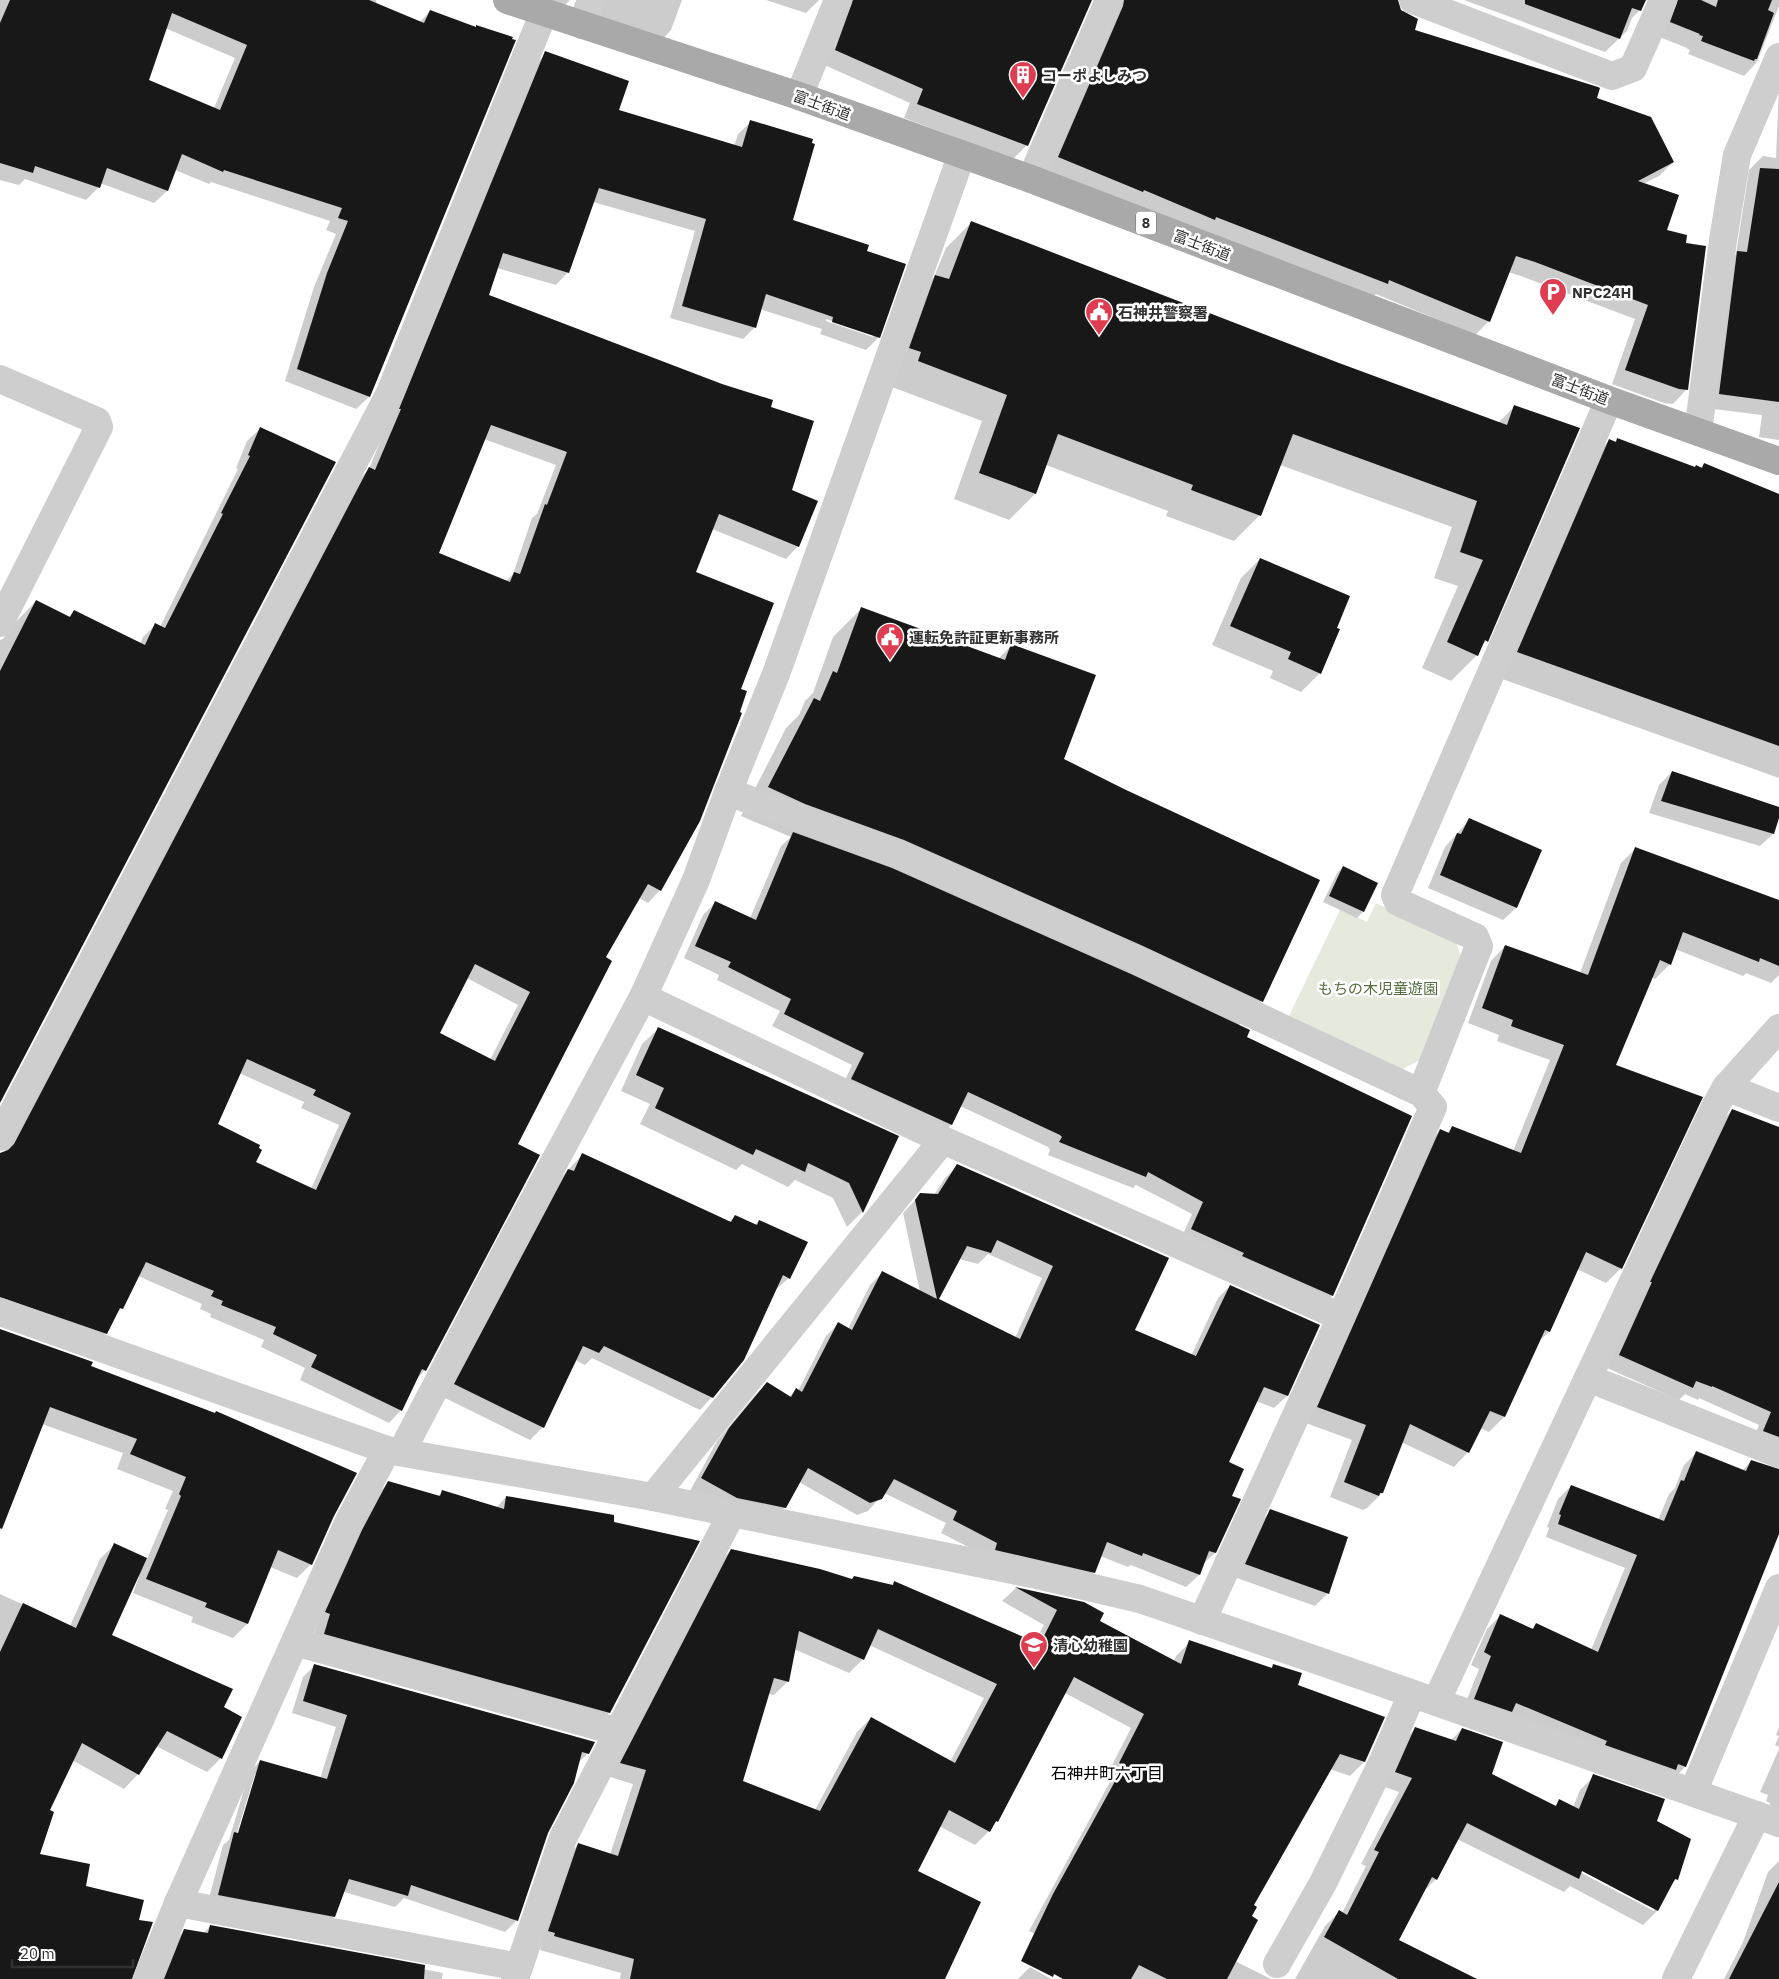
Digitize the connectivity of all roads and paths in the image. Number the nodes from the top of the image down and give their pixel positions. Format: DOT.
graph roads {
  1 [pos="507,0"];
  2 [pos="591,0"];
  3 [pos="838,0"];
  4 [pos="1108,0"];
  5 [pos="1413,0"];
  6 [pos="1663,0"];
  7 [pos="544,12"];
  8 [pos="582,25"];
  9 [pos="1779,57"];
  10 [pos="799,96"];
  11 [pos="962,154"];
  12 [pos="1031,179"];
  13 [pos="0,380"];
  14 [pos="1609,400"];
  15 [pos="1698,432"];
  16 [pos="1779,461"];
  17 [pos="0,623"];
  18 [pos="728,792"];
  19 [pos="643,997"];
  20 [pos="1779,1028"];
  21 [pos="1726,1087"];
  22 [pos="1421,1093"];
  23 [pos="1779,1108"];
  24 [pos="0,1137"];
  25 [pos="943,1140"];
  26 [pos="1,1314"];
  27 [pos="1341,1317"];
  28 [pos="1588,1378"];
  29 [pos="395,1450"];
  30 [pos="1779,1454"];
  31 [pos="652,1497"];
  32 [pos="732,1513"];
  33 [pos="1779,1588"];
  34 [pos="1202,1621"];
  35 [pos="295,1642"];
  36 [pos="1424,1698"];
  37 [pos="619,1732"];
  38 [pos="1693,1792"];
  39 [pos="1768,1819"];
  40 [pos="178,1903"];
  41 [pos="1277,1964"];
  42 [pos="517,1973"];
  43 [pos="147,1979"];
  44 [pos="1676,1979"];
  1 -- 7 [label="main road, 富士街道 / 8"];
  2 -- 8 [label="street"];
  3 -- 10 [label="street"];
  4 -- 12 [label="street"];
  5 -- 6 [label="street"];
  7 -- 8 [label="main road, 富士街道 / 8"];
  7 -- 24 [label="street"];
  8 -- 10 [label="main road, 富士街道 / 8"];
  9 -- 15 [label="street"];
  10 -- 11 [label="main road, 富士街道 / 8"];
  11 -- 12 [label="main road, 富士街道 / 8"];
  11 -- 18 [label="street"];
  12 -- 14 [label="main road, 富士街道 / 8"];
  13 -- 17 [label="street"];
  14 -- 15 [label="main road, 富士街道 / 8"];
  14 -- 22 [label="street"];
  15 -- 16 [label="main road, 富士街道 / 8"];
  18 -- 19 [label="street"];
  18 -- 22 [label="street"];
  19 -- 25 [label="street"];
  19 -- 29 [label="street"];
  20 -- 21 [label="street"];
  21 -- 23 [label="street"];
  21 -- 28 [label="street"];
  22 -- 27 [label="street"];
  25 -- 27 [label="street"];
  25 -- 31 [label="street"];
  26 -- 29 [label="street"];
  27 -- 34 [label="street"];
  28 -- 30 [label="street"];
  28 -- 36 [label="street"];
  29 -- 31 [label="street"];
  29 -- 35 [label="street"];
  31 -- 32 [label="street"];
  32 -- 34 [label="street"];
  32 -- 37 [label="street"];
  33 -- 38 [label="street"];
  34 -- 36 [label="street"];
  35 -- 37 [label="street"];
  35 -- 40 [label="street"];
  36 -- 38 [label="street"];
  36 -- 41 [label="street"];
  37 -- 42 [label="street"];
  38 -- 39 [label="street"];
  39 -- 44 [label="street"];
  40 -- 42 [label="street"];
  40 -- 43 [label="street"];
}
